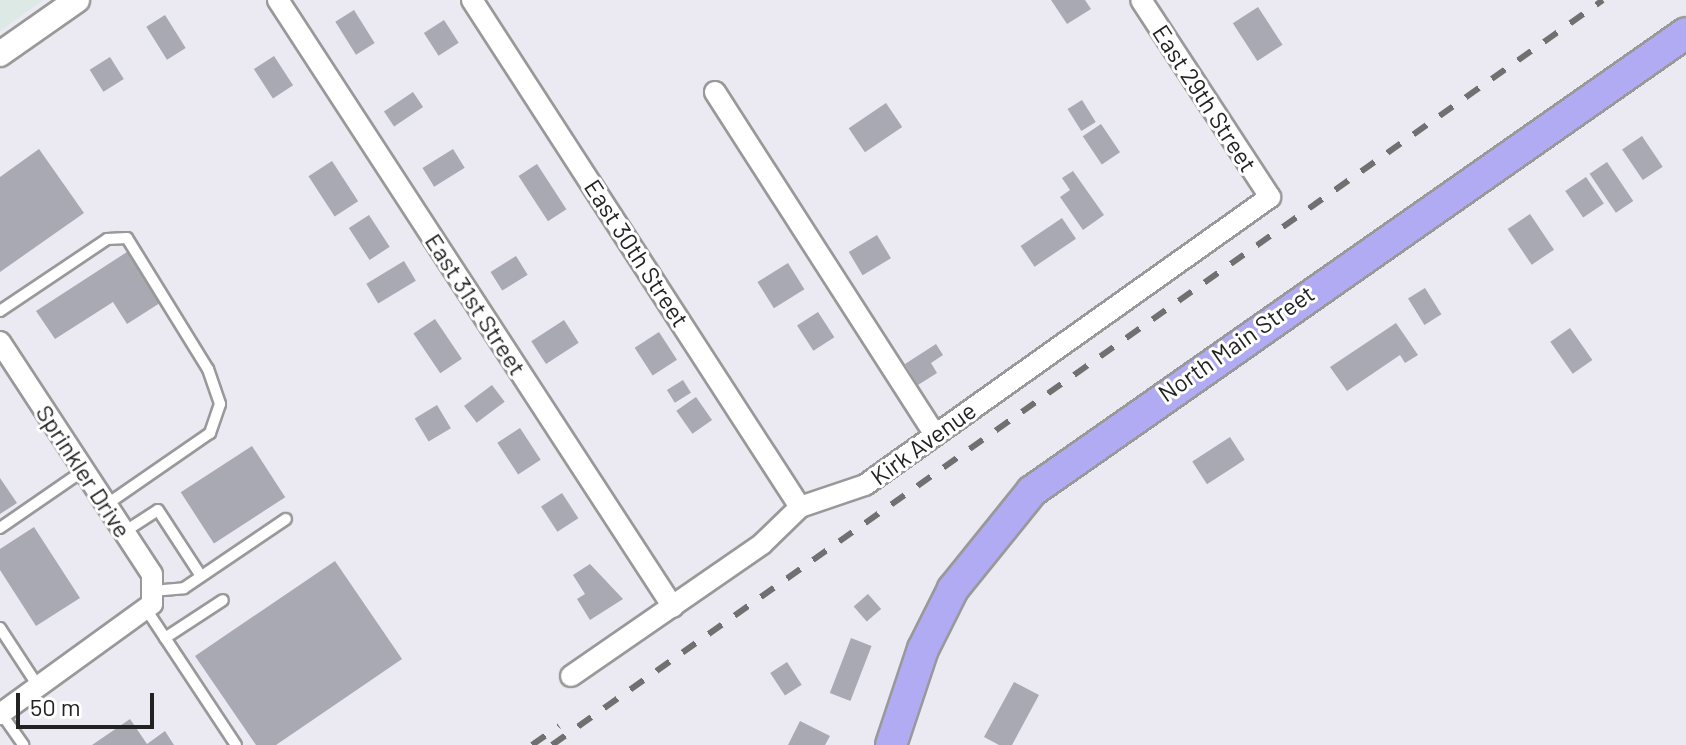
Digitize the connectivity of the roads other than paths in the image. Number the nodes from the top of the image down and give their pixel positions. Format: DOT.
graph roads {
  1 [pos="77,0"];
  2 [pos="278,0"];
  3 [pos="472,0"];
  4 [pos="1141,0"];
  5 [pos="1158,9"];
  6 [pos="1686,33"];
  7 [pos="0,54"];
  8 [pos="715,92"];
  9 [pos="1270,197"];
  10 [pos="0,311"];
  11 [pos="0,342"];
  12 [pos="935,435"];
  13 [pos="84,470"];
  14 [pos="106,505"];
  15 [pos="800,507"];
  16 [pos="286,519"];
  17 [pos="0,528"];
  18 [pos="124,532"];
  19 [pos="201,576"];
  20 [pos="223,600"];
  21 [pos="150,601"];
  22 [pos="673,607"];
  23 [pos="0,628"];
  24 [pos="165,638"];
  25 [pos="571,676"];
  26 [pos="38,686"];
  27 [pos="1,714"];
  28 [pos="23,745"];
  29 [pos="236,745"];
  30 [pos="891,745"];
  1 -- 7 [label="street"];
  2 -- 22 [label="street, East 31st Street"];
  3 -- 15 [label="street, East 30th Street"];
  4 -- 5 [label="street, East 29th Street"];
  5 -- 9 [label="street, East 29th Street"];
  6 -- 30 [label="main road, North Main Street"];
  8 -- 12 [label="street"];
  9 -- 12 [label="street, Kirk Avenue"];
  10 -- 14 [label="lane"];
  11 -- 13 [label="street, Sprinkler Drive"];
  12 -- 15 [label="street, Kirk Avenue"];
  13 -- 14 [label="street, Sprinkler Drive"];
  13 -- 17 [label="lane"];
  14 -- 18 [label="street, Sprinkler Drive"];
  15 -- 22 [label="street, Kirk Avenue"];
  16 -- 19 [label="lane"];
  18 -- 19 [label="lane"];
  18 -- 21 [label="street, Sprinkler Drive"];
  19 -- 21 [label="lane"];
  20 -- 24 [label="lane"];
  21 -- 24 [label="lane"];
  21 -- 26 [label="street"];
  22 -- 25 [label="street, Kirk Avenue"];
  23 -- 26 [label="lane"];
  24 -- 29 [label="lane"];
  26 -- 27 [label="street"];
  27 -- 28 [label="lane"];
}
